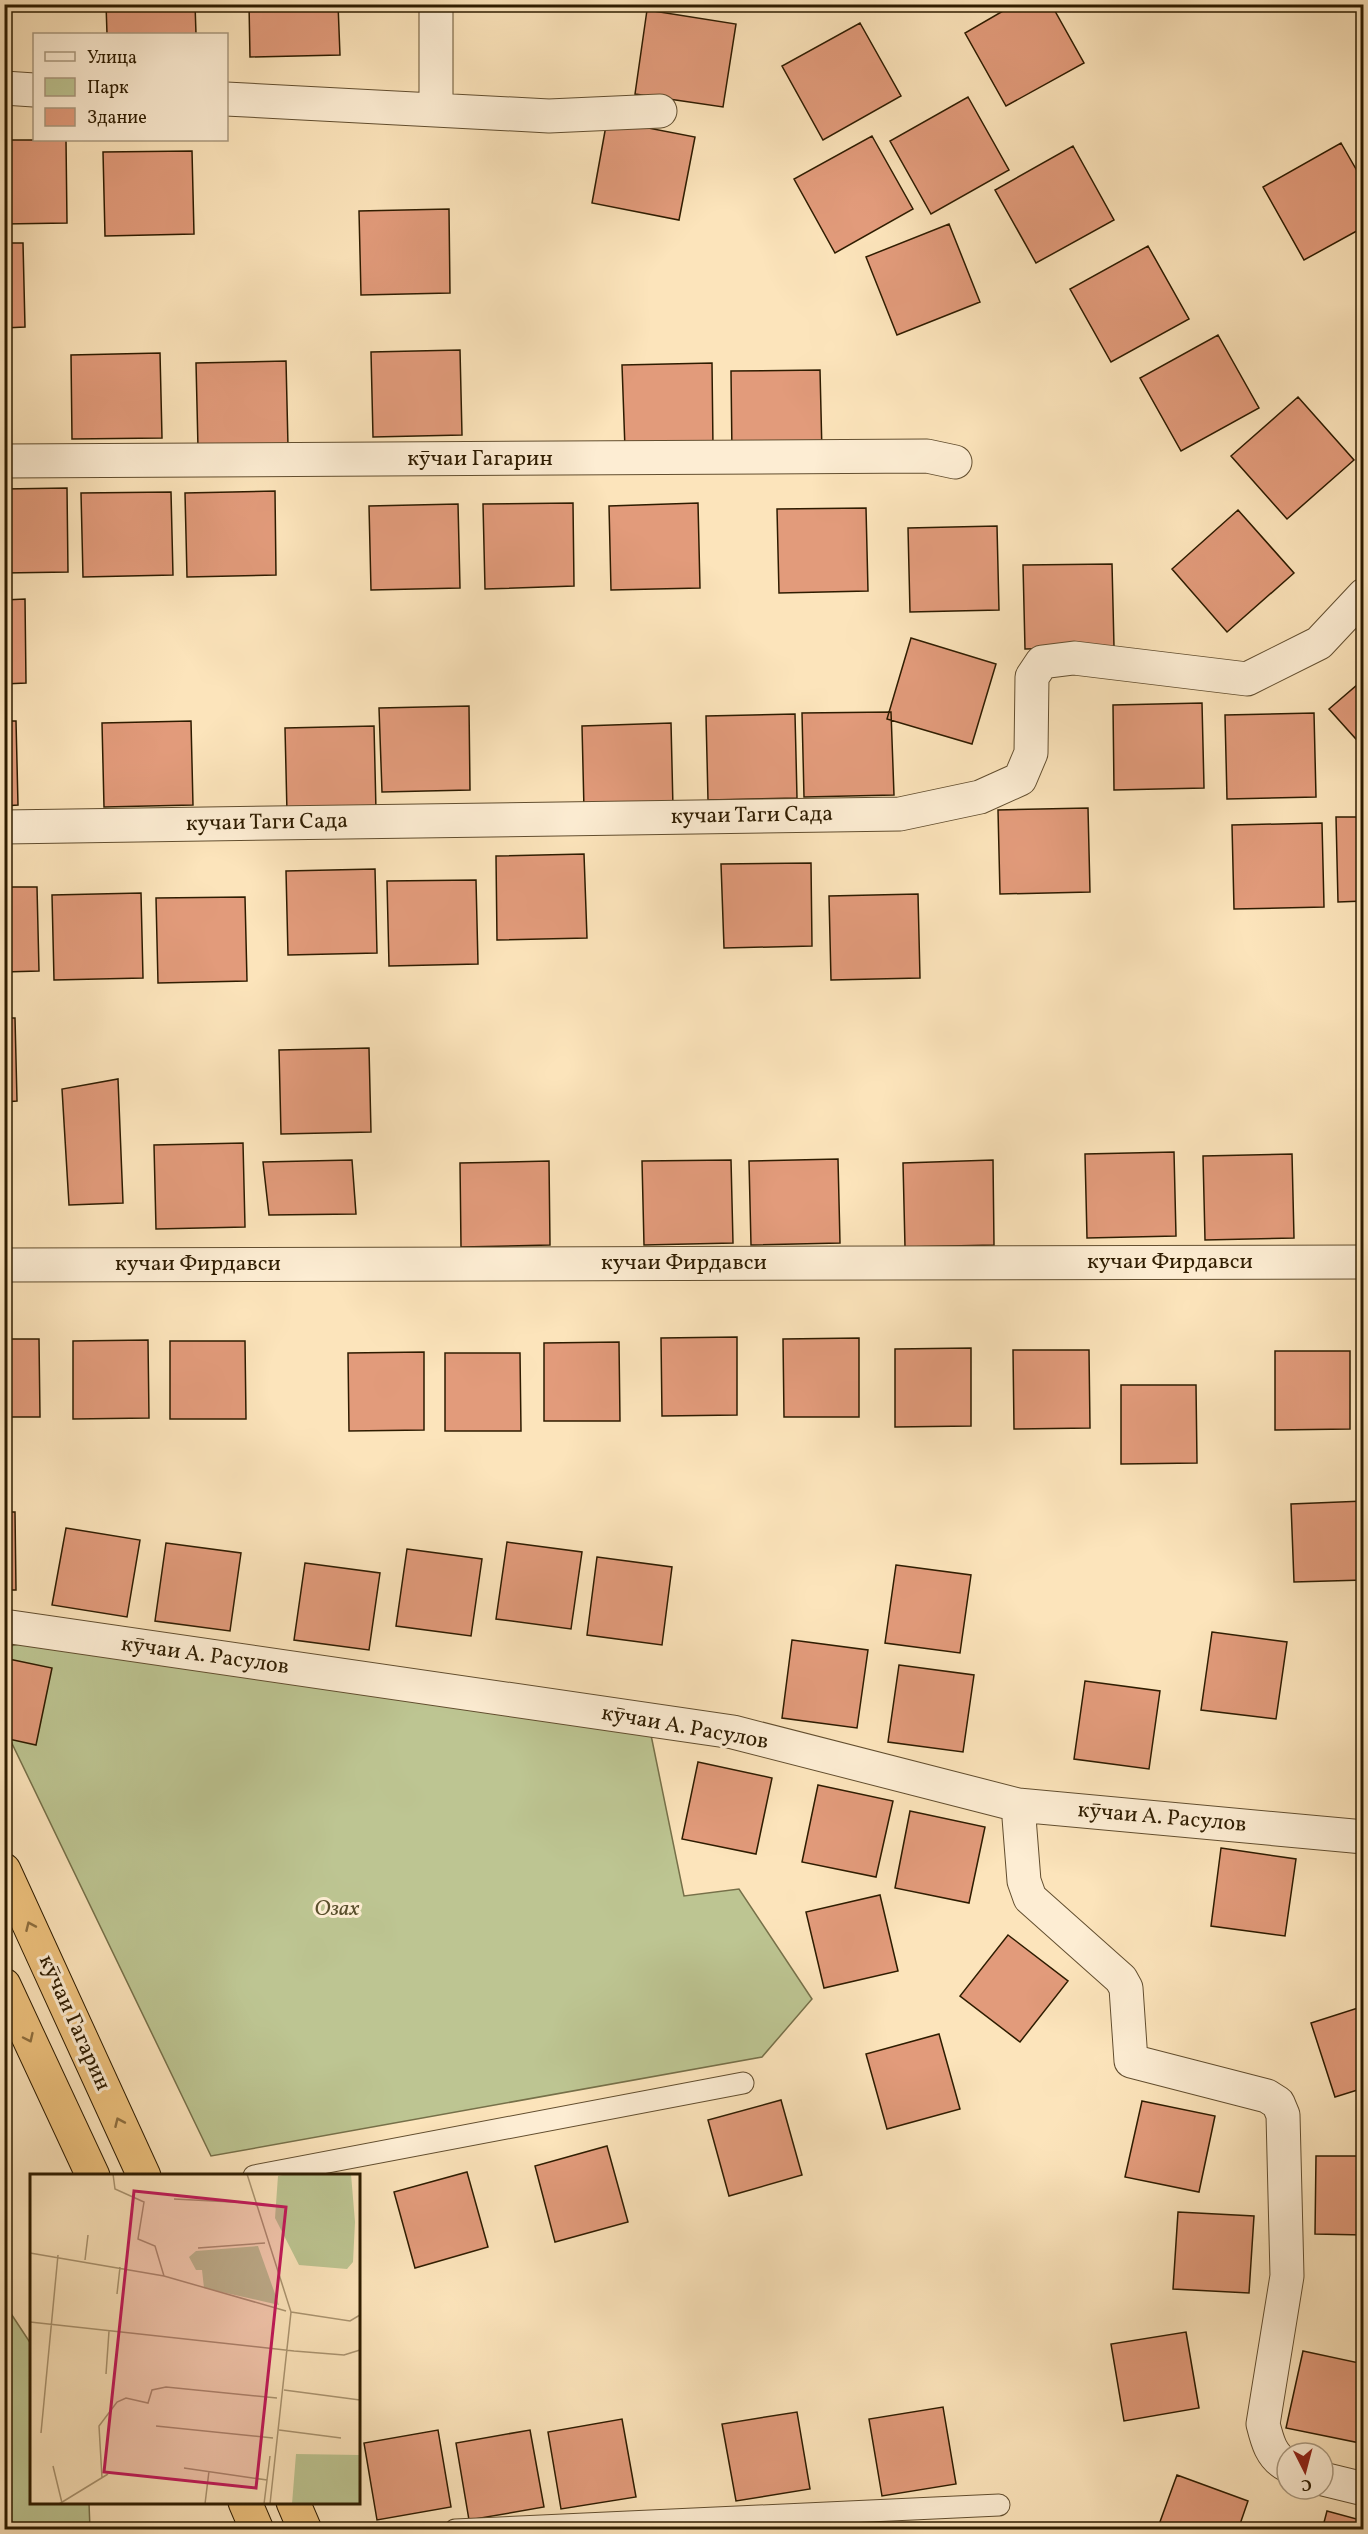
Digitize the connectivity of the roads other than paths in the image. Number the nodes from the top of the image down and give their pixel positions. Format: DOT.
graph roads {
  1 [pos="436,4"];
  2 [pos="4,88"];
  3 [pos="33,90"];
  4 [pos="228,99"];
  5 [pos="436,109"];
  6 [pos="660,111"];
  7 [pos="4,461"];
  8 [pos="955,462"];
  9 [pos="1364,595"];
  10 [pos="4,827"];
  11 [pos="1364,1262"];
  12 [pos="4,1265"];
  13 [pos="4,1626"];
  14 [pos="1018,1805"];
  15 [pos="1364,1837"];
  16 [pos="4,1870"];
  17 [pos="4,1985"];
  18 [pos="743,2082"];
  19 [pos="93,2174"];
  20 [pos="144,2174"];
  21 [pos="259,2174"];
  22 [pos="1275,2454"];
  23 [pos="1335,2482"];
  24 [pos="1364,2489"];
  25 [pos="246,2504"];
  26 [pos="294,2504"];
  27 [pos="999,2505"];
  28 [pos="257,2529"];
  29 [pos="305,2529"];
  30 [pos="455,2529"];
  1 -- 5 [label="street"];
  2 -- 3 [label="street"];
  4 -- 5 [label="street"];
  5 -- 6 [label="street"];
  7 -- 8 [label="street, кӯчаи Гагарин"];
  9 -- 10 [label="street, кучаи Таги Сада"];
  11 -- 12 [label="street, кучаи Фирдавси"];
  13 -- 14 [label="street, кӯчаи А. Расулов"];
  14 -- 15 [label="street, кӯчаи А. Расулов"];
  14 -- 22 [label="street"];
  20 -- 16 [label="highway, кӯчаи Гагарин, one-way"];
  17 -- 19 [label="highway, кӯчаи Гагарин, one-way"];
  18 -- 21 [label="lane"];
  23 -- 24 [label="street"];
  25 -- 28 [label="highway"];
  26 -- 29 [label="highway"];
  27 -- 30 [label="lane"];
}
